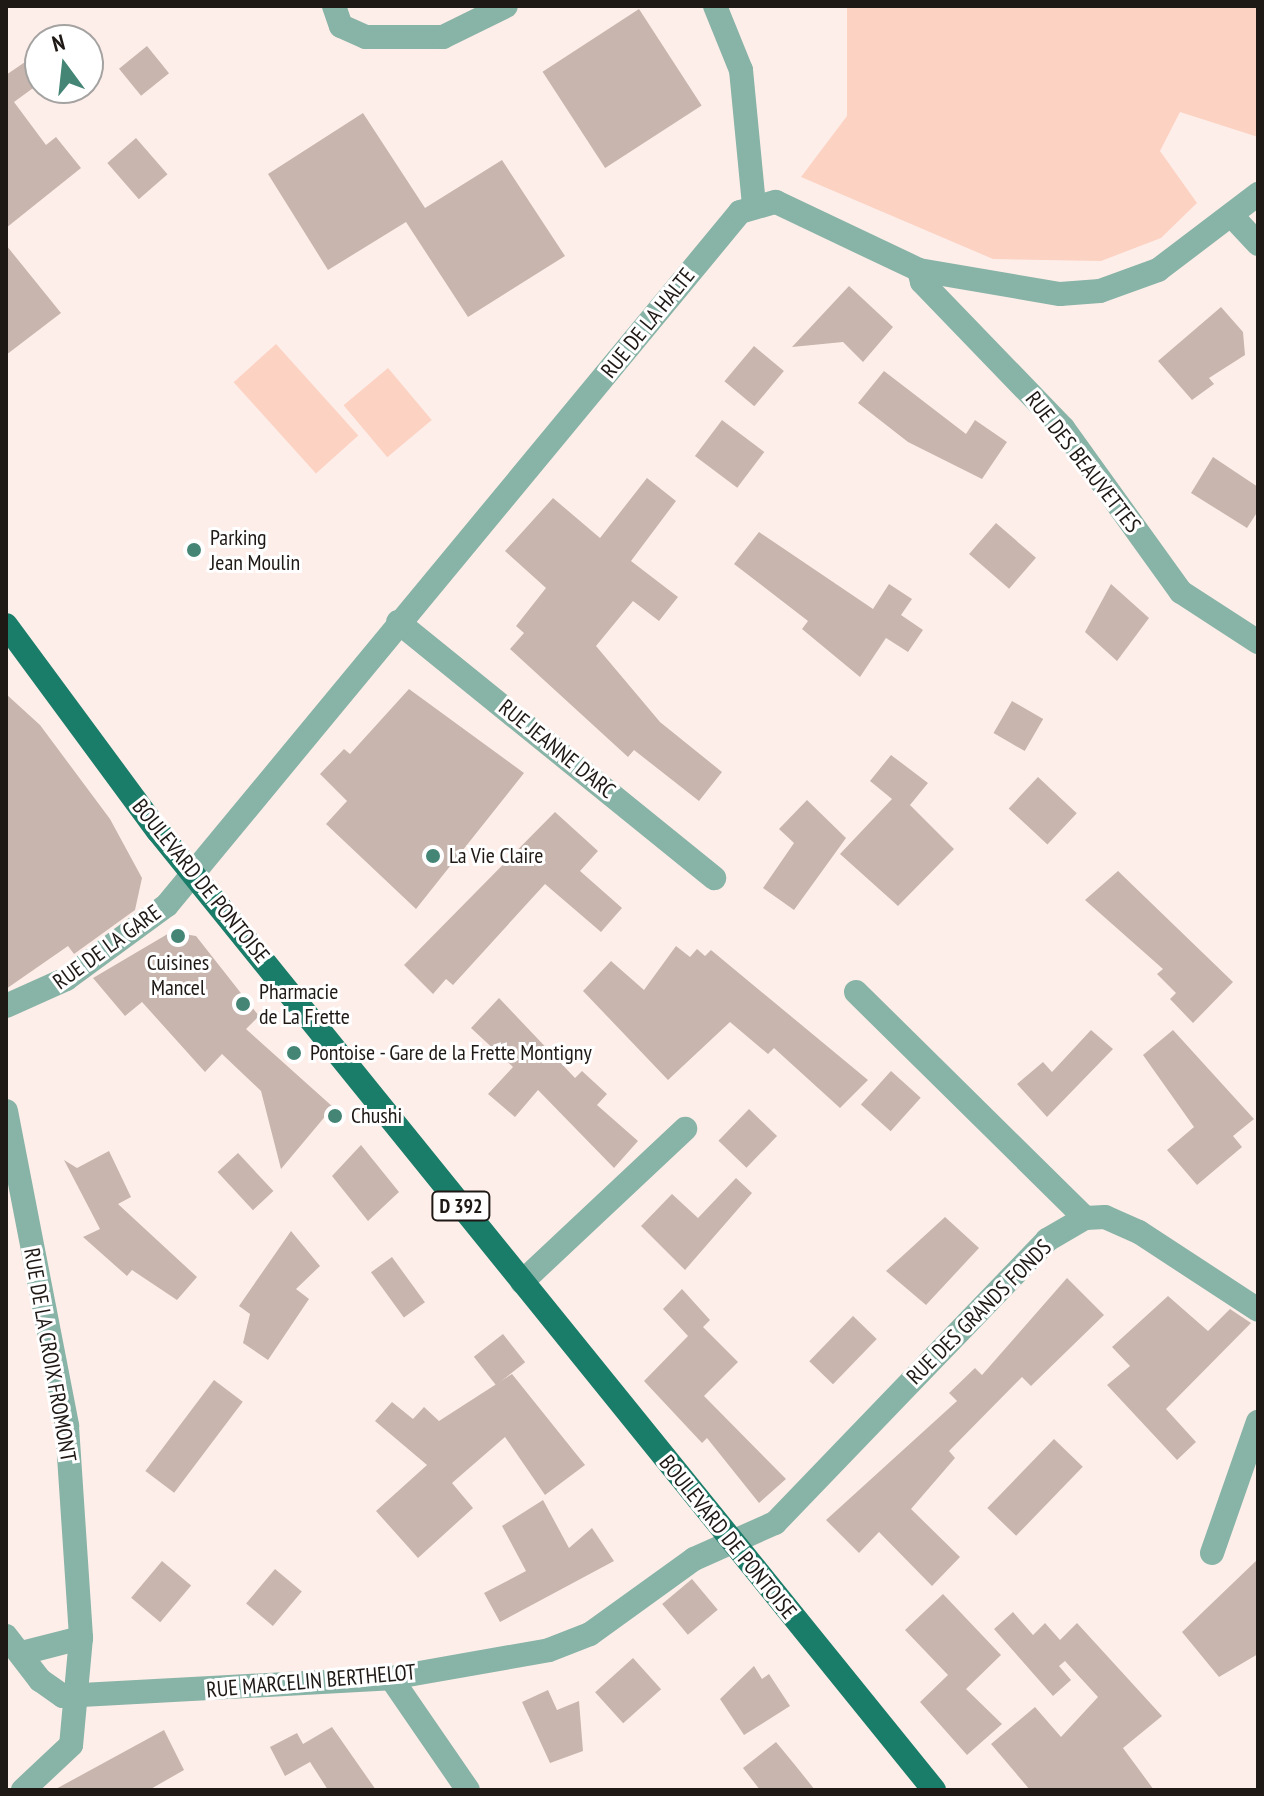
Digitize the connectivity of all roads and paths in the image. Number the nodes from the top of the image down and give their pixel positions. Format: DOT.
graph roads {
  1 [pos="334,6"];
  2 [pos="506,6"];
  3 [pos="715,6"];
  4 [pos="1258,194"];
  5 [pos="754,205"];
  6 [pos="1233,217"];
  7 [pos="1258,244"];
  8 [pos="919,270"];
  9 [pos="398,622"];
  10 [pos="6,625"];
  11 [pos="1258,642"];
  12 [pos="192,868"];
  13 [pos="714,878"];
  14 [pos="856,992"];
  15 [pos="6,1006"];
  16 [pos="6,1111"];
  17 [pos="685,1129"];
  18 [pos="1085,1218"];
  19 [pos="522,1282"];
  20 [pos="1258,1310"];
  21 [pos="1258,1422"];
  22 [pos="731,1543"];
  23 [pos="1212,1553"];
  24 [pos="81,1638"];
  25 [pos="14,1644"];
  26 [pos="391,1678"];
  27 [pos="79,1696"];
  28 [pos="23,1790"];
  29 [pos="468,1790"];
  30 [pos="934,1790"];
  1 -- 2 [label="street"];
  3 -- 5 [label="street"];
  4 -- 6 [label="street"];
  5 -- 8 [label="street"];
  5 -- 9 [label="street, RUE DE LA HALTE"];
  6 -- 7 [label="street"];
  6 -- 8 [label="street"];
  8 -- 11 [label="street, RUE DES BEAUVETTES"];
  9 -- 12 [label="street, RUE DE LA HALTE"];
  9 -- 13 [label="street, RUE JEANNE D'ARC"];
  10 -- 12 [label="main road, BOULEVARD DE PONTOISE / D 392"];
  12 -- 15 [label="street, RUE DE LA GARE"];
  12 -- 19 [label="main road, BOULEVARD DE PONTOISE / D 392"];
  14 -- 18 [label="street"];
  16 -- 24 [label="street, RUE DE LA CROIX FROMONT"];
  17 -- 19 [label="street"];
  18 -- 20 [label="street"];
  18 -- 22 [label="street, RUE DES GRANDS FONDS"];
  19 -- 22 [label="main road, BOULEVARD DE PONTOISE / D 392"];
  21 -- 23 [label="street"];
  22 -- 26 [label="street, RUE MARCELIN BERTHELOT"];
  22 -- 30 [label="main road, BOULEVARD DE PONTOISE / D 392"];
  24 -- 25 [label="street, RUE MARCELIN BERTHELOT"];
  24 -- 27 [label="street, RUE DE LA CROIX FROMONT"];
  25 -- 27 [label="street, RUE MARCELIN BERTHELOT"];
  26 -- 27 [label="street, RUE MARCELIN BERTHELOT"];
  26 -- 29 [label="street"];
  27 -- 28 [label="street, RUE DE LA CROIX FROMONT"];
}
